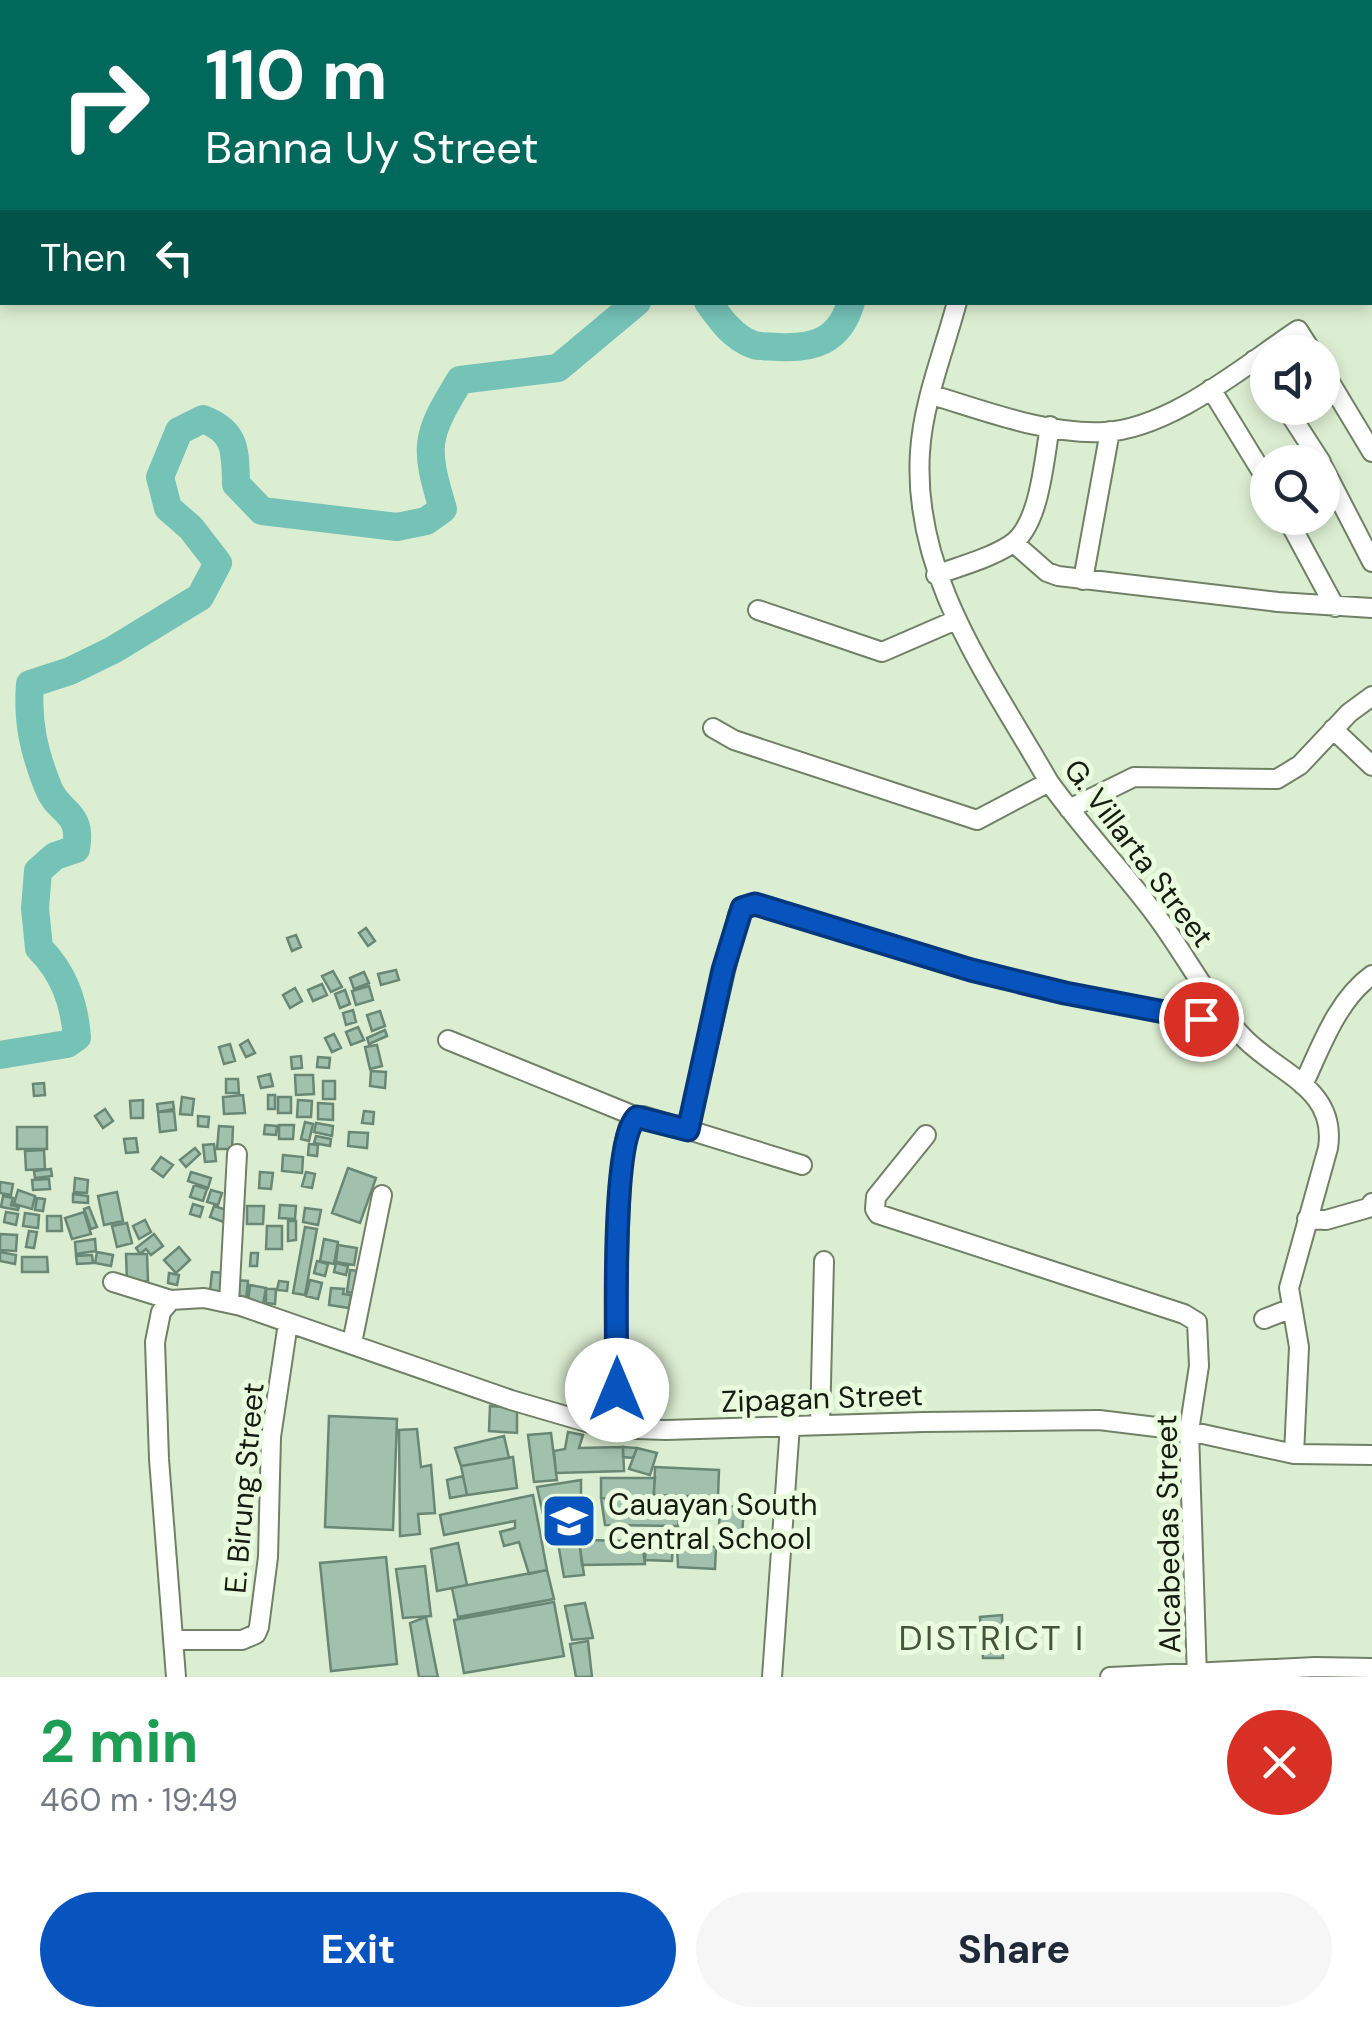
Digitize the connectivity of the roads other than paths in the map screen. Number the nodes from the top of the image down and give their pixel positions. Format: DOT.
graph roads {
  1 [pos="955,305"];
  2 [pos="1250,363"];
  3 [pos="1211,389"];
  4 [pos="932,395"];
  5 [pos="1340,399"];
  6 [pos="1050,426"];
  7 [pos="1110,431"];
  8 [pos="1372,452"];
  9 [pos="1250,453"];
  10 [pos="1340,499"];
  11 [pos="1297,535"];
  12 [pos="1014,544"];
  13 [pos="1372,562"];
  14 [pos="936,575"];
  15 [pos="1083,580"];
  16 [pos="1335,607"];
  17 [pos="1372,608"];
  18 [pos="758,610"];
  19 [pos="956,620"];
  20 [pos="1372,696"];
  21 [pos="713,728"];
  22 [pos="1334,729"];
  23 [pos="1372,766"];
  24 [pos="1049,782"];
  25 [pos="1069,809"];
  26 [pos="1372,975"];
  27 [pos="1232,1024"];
  28 [pos="448,1040"];
  29 [pos="1303,1085"];
  30 [pos="637,1117"];
  31 [pos="688,1130"];
  32 [pos="926,1135"];
  33 [pos="237,1154"];
  34 [pos="802,1165"];
  35 [pos="382,1196"];
  36 [pos="1372,1203"];
  37 [pos="1307,1220"];
  38 [pos="824,1261"];
  39 [pos="112,1282"];
  40 [pos="172,1300"];
  41 [pos="229,1303"];
  42 [pos="1292,1308"];
  43 [pos="1264,1319"];
  44 [pos="288,1322"];
  45 [pos="352,1343"];
  46 [pos="790,1424"];
  47 [pos="820,1424"];
  48 [pos="617,1429"];
  49 [pos="1190,1430"];
  50 [pos="1294,1454"];
  51 [pos="1372,1455"];
  52 [pos="174,1640"];
  53 [pos="1372,1668"];
  54 [pos="1197,1675"];
  55 [pos="176,1677"];
  56 [pos="772,1677"];
  57 [pos="1110,1677"];
  1 -- 4 [label="street, G. Villarta Street"];
  2 -- 3 [label="street"];
  3 -- 7 [label="street"];
  3 -- 9 [label="street"];
  4 -- 6 [label="street"];
  4 -- 14 [label="street, G. Villarta Street"];
  5 -- 8 [label="street"];
  6 -- 7 [label="street"];
  6 -- 12 [label="street"];
  7 -- 15 [label="street"];
  10 -- 13 [label="street"];
  11 -- 16 [label="street"];
  12 -- 14 [label="street"];
  12 -- 15 [label="street"];
  14 -- 19 [label="street, G. Villarta Street"];
  15 -- 16 [label="street"];
  16 -- 17 [label="street"];
  18 -- 19 [label="street"];
  19 -- 24 [label="street, G. Villarta Street"];
  20 -- 22 [label="street"];
  21 -- 24 [label="street"];
  22 -- 23 [label="street"];
  22 -- 25 [label="street"];
  24 -- 25 [label="street, G. Villarta Street"];
  25 -- 27 [label="street, G. Villarta Street"];
  26 -- 29 [label="street"];
  27 -- 29 [label="street, G. Villarta Street"];
  27 -- 31 [label="street"];
  28 -- 30 [label="street"];
  29 -- 37 [label="street, G. Villarta Street"];
  30 -- 31 [label="street"];
  30 -- 48 [label="street"];
  31 -- 34 [label="street"];
  32 -- 49 [label="street, Alcabedas Street"];
  33 -- 41 [label="street"];
  35 -- 45 [label="street"];
  36 -- 37 [label="street"];
  37 -- 42 [label="street, G. Villarta Street"];
  38 -- 47 [label="street"];
  39 -- 40 [label="street, Zipagan Street"];
  40 -- 41 [label="street, Zipagan Street"];
  40 -- 52 [label="street"];
  41 -- 44 [label="street, Zipagan Street"];
  42 -- 43 [label="street"];
  42 -- 50 [label="street, G. Villarta Street"];
  44 -- 45 [label="street, Zipagan Street"];
  44 -- 52 [label="street, E. Birung Street"];
  45 -- 48 [label="street, Zipagan Street"];
  46 -- 47 [label="street, Zipagan Street"];
  46 -- 48 [label="street, Zipagan Street"];
  46 -- 56 [label="street"];
  47 -- 49 [label="street, Zipagan Street"];
  49 -- 50 [label="street, Zipagan Street"];
  49 -- 54 [label="street, Alcabedas Street"];
  50 -- 51 [label="street, Zipagan Street"];
  52 -- 55 [label="street"];
  53 -- 54 [label="street"];
  54 -- 57 [label="street"];
}
